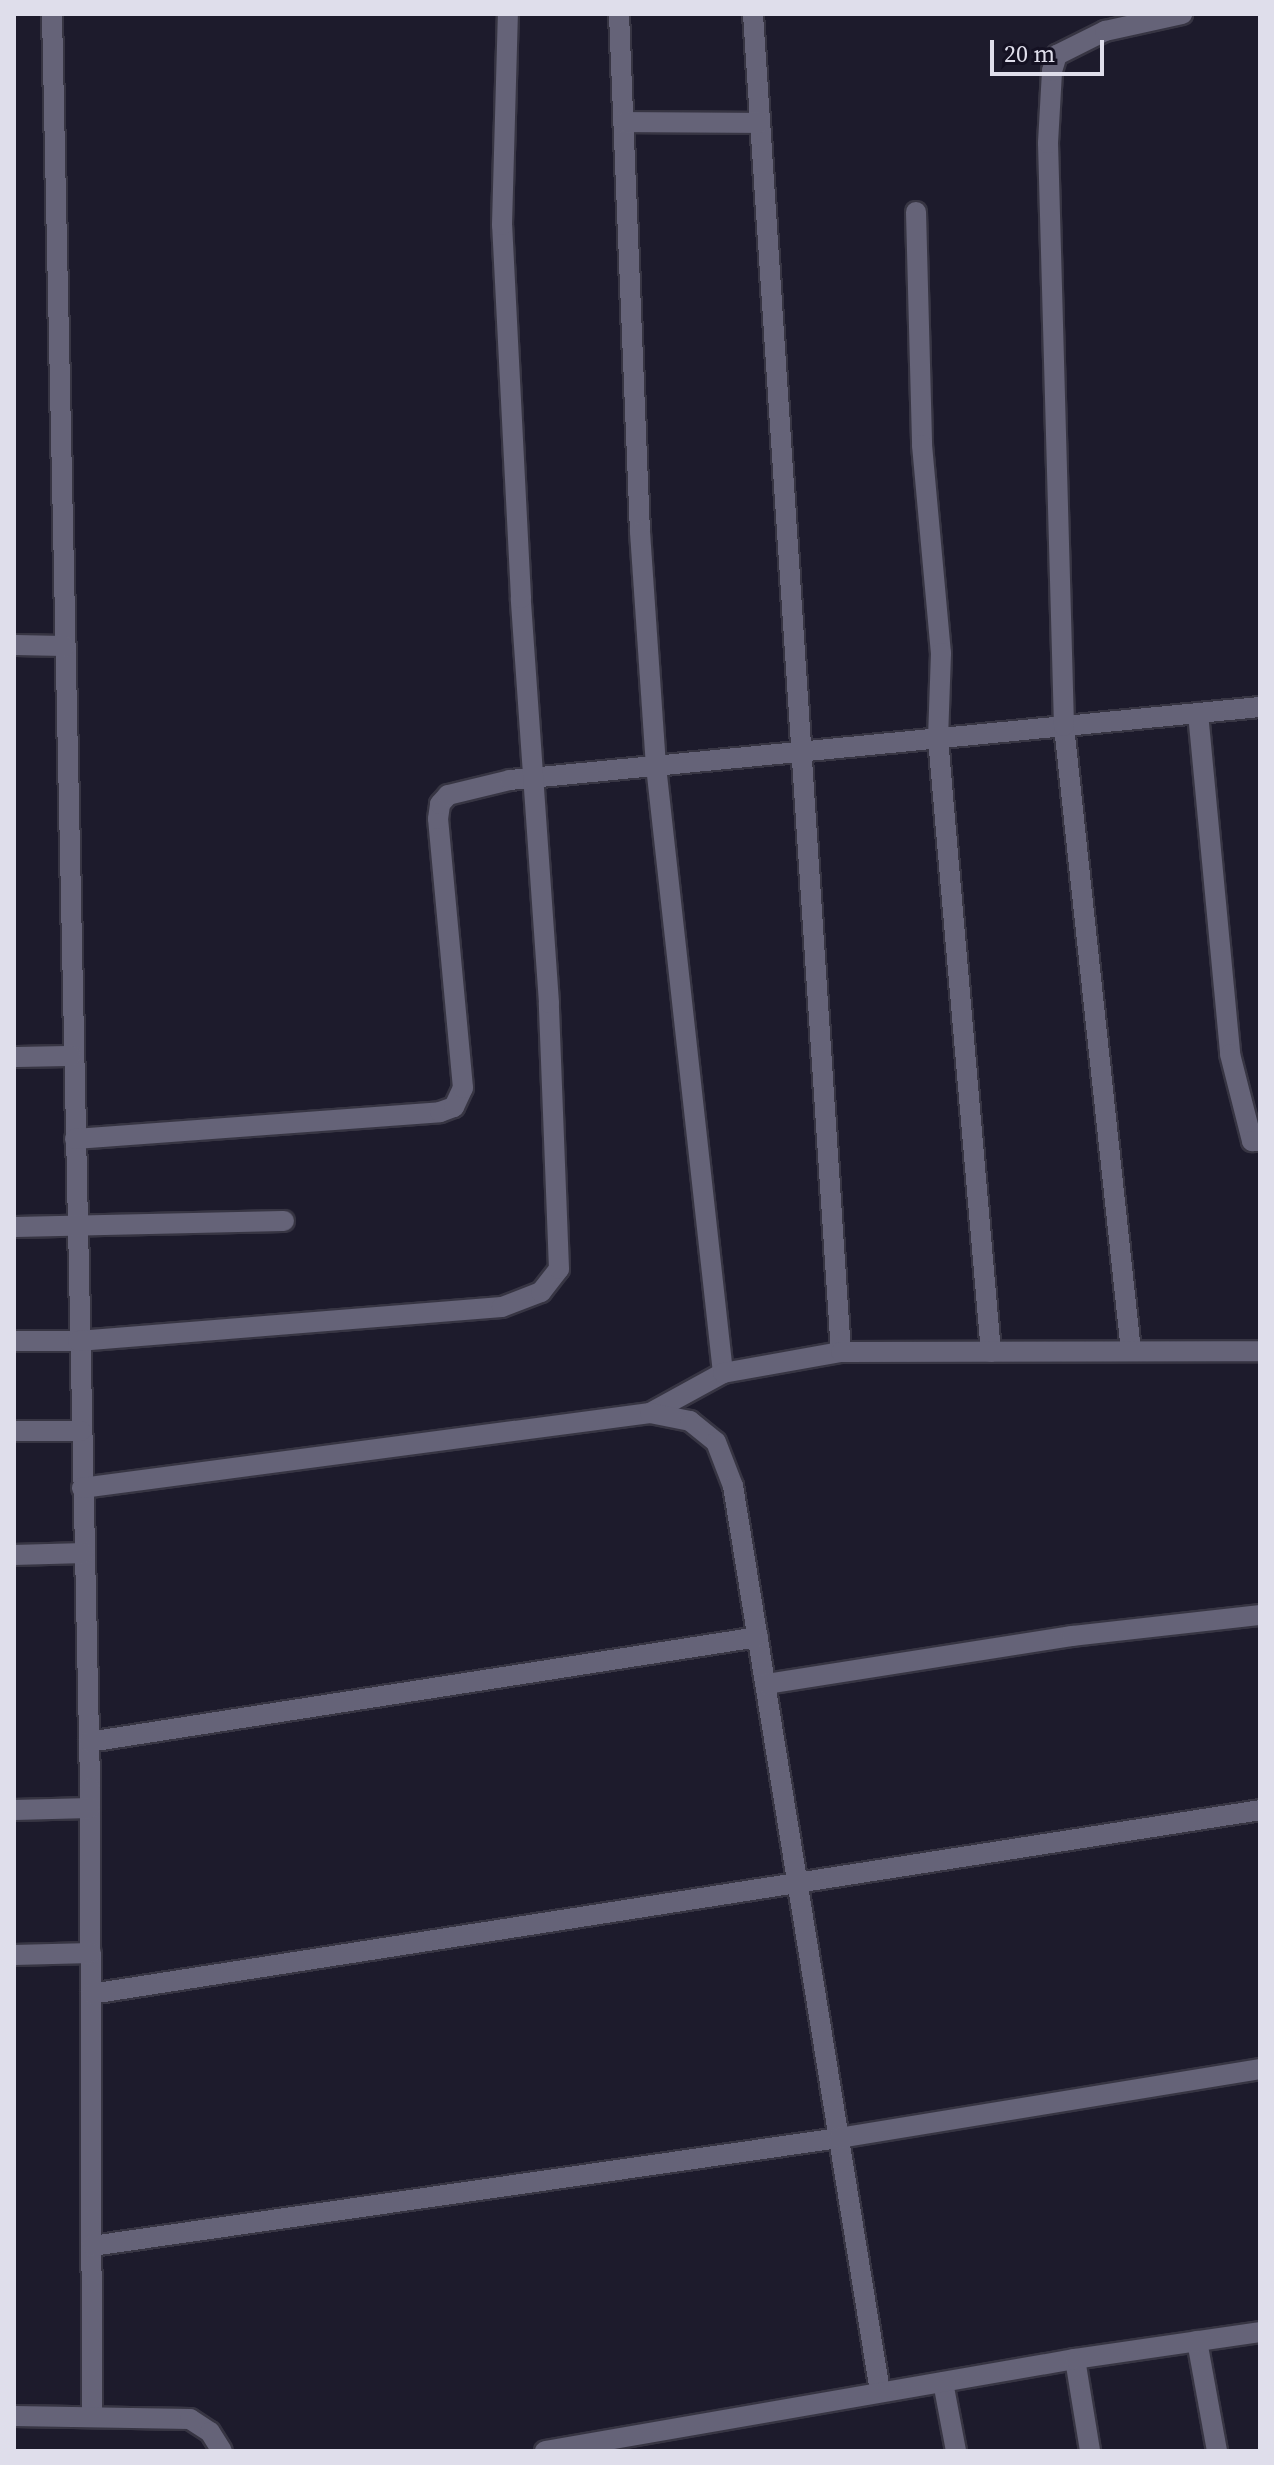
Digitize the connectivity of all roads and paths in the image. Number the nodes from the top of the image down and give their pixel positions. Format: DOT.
graph roads {
  1 [pos="52,14"];
  2 [pos="508,14"];
  3 [pos="619,14"];
  4 [pos="753,14"];
  5 [pos="1182,14"];
  6 [pos="625,122"];
  7 [pos="760,123"];
  8 [pos="916,212"];
  9 [pos="14,645"];
  10 [pos="65,646"];
  11 [pos="1260,707"];
  12 [pos="1198,713"];
  13 [pos="1064,726"];
  14 [pos="938,738"];
  15 [pos="800,752"];
  16 [pos="656,766"];
  17 [pos="532,778"];
  18 [pos="71,1056"];
  19 [pos="14,1057"];
  20 [pos="75,1139"];
  21 [pos="1260,1141"];
  22 [pos="284,1221"];
  23 [pos="14,1227"];
  24 [pos="78,1228"];
  25 [pos="14,1341"];
  26 [pos="78,1341"];
  27 [pos="1131,1351"];
  28 [pos="1260,1351"];
  29 [pos="841,1352"];
  30 [pos="991,1352"];
  31 [pos="723,1373"];
  32 [pos="650,1413"];
  33 [pos="14,1431"];
  34 [pos="81,1431"];
  35 [pos="82,1488"];
  36 [pos="84,1553"];
  37 [pos="14,1555"];
  38 [pos="1260,1615"];
  39 [pos="758,1637"];
  40 [pos="766,1684"];
  41 [pos="89,1742"];
  42 [pos="90,1808"];
  43 [pos="14,1810"];
  44 [pos="1260,1810"];
  45 [pos="799,1882"];
  46 [pos="91,1953"];
  47 [pos="14,1955"];
  48 [pos="91,1994"];
  49 [pos="1260,2069"];
  50 [pos="839,2138"];
  51 [pos="92,2246"];
  52 [pos="1260,2332"];
  53 [pos="1197,2341"];
  54 [pos="1075,2359"];
  55 [pos="943,2382"];
  56 [pos="880,2392"];
  57 [pos="92,2415"];
  58 [pos="14,2416"];
  59 [pos="222,2451"];
  60 [pos="545,2451"];
  61 [pos="956,2451"];
  62 [pos="1090,2451"];
  63 [pos="1217,2451"];
  1 -- 10 [label="street"];
  2 -- 17 [label="street"];
  3 -- 6 [label="street"];
  4 -- 7 [label="street"];
  5 -- 13 [label="street"];
  6 -- 7 [label="street"];
  6 -- 16 [label="street"];
  7 -- 15 [label="street"];
  8 -- 14 [label="street"];
  9 -- 10 [label="street"];
  10 -- 18 [label="street"];
  11 -- 12 [label="street"];
  12 -- 13 [label="street"];
  12 -- 21 [label="street"];
  13 -- 14 [label="street"];
  13 -- 27 [label="street"];
  14 -- 15 [label="street"];
  14 -- 30 [label="street"];
  15 -- 16 [label="street"];
  15 -- 29 [label="street"];
  16 -- 17 [label="street"];
  16 -- 31 [label="street"];
  17 -- 20 [label="street"];
  17 -- 26 [label="street"];
  18 -- 19 [label="street"];
  18 -- 20 [label="street"];
  20 -- 24 [label="street"];
  22 -- 24 [label="street"];
  23 -- 24 [label="street"];
  24 -- 26 [label="street"];
  25 -- 26 [label="street"];
  26 -- 34 [label="street"];
  27 -- 28 [label="street"];
  27 -- 30 [label="street"];
  29 -- 30 [label="street"];
  29 -- 31 [label="street"];
  31 -- 32 [label="street"];
  32 -- 35 [label="street"];
  32 -- 39 [label="street"];
  33 -- 34 [label="street"];
  34 -- 35 [label="street"];
  35 -- 36 [label="street"];
  36 -- 37 [label="street"];
  36 -- 41 [label="street"];
  38 -- 40 [label="street"];
  39 -- 40 [label="street"];
  39 -- 41 [label="street"];
  40 -- 45 [label="street"];
  41 -- 42 [label="street"];
  42 -- 43 [label="street"];
  42 -- 46 [label="street"];
  44 -- 45 [label="street"];
  45 -- 48 [label="street"];
  45 -- 50 [label="street"];
  46 -- 47 [label="street"];
  46 -- 48 [label="street"];
  48 -- 51 [label="street"];
  49 -- 50 [label="street"];
  50 -- 51 [label="street"];
  50 -- 56 [label="street"];
  51 -- 57 [label="street"];
  52 -- 53 [label="street"];
  53 -- 54 [label="street"];
  53 -- 63 [label="street"];
  54 -- 55 [label="street"];
  54 -- 62 [label="street"];
  55 -- 56 [label="street"];
  55 -- 61 [label="street"];
  56 -- 60 [label="street"];
  57 -- 58 [label="street"];
  57 -- 59 [label="street"];
}
